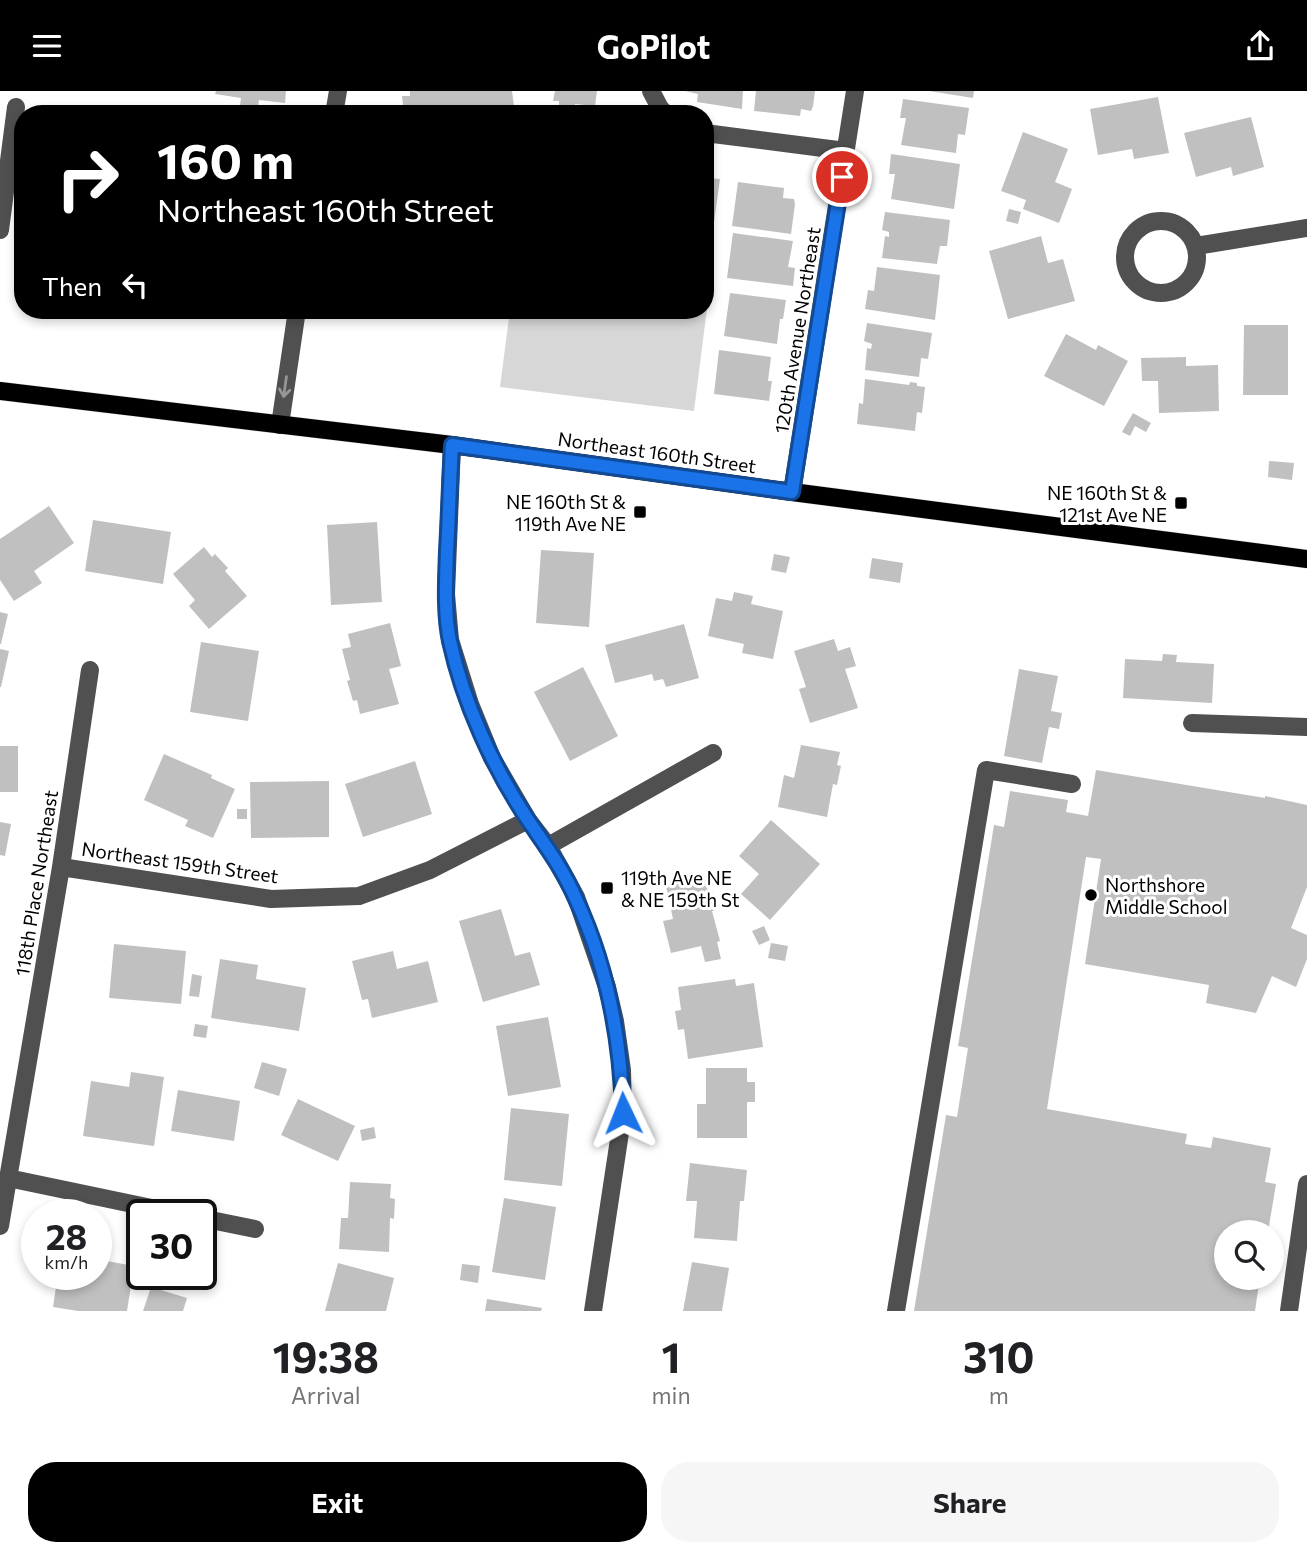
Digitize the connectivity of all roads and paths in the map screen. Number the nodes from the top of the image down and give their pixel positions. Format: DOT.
graph roads {
  1 [pos="855,91"];
  2 [pos="14,122"];
  3 [pos="714,134"];
  4 [pos="846,151"];
  5 [pos="1307,228"];
  6 [pos="0,230"];
  7 [pos="1196,246"];
  8 [pos="296,319"];
  9 [pos="0,391"];
  10 [pos="280,425"];
  11 [pos="452,445"];
  12 [pos="792,492"];
  13 [pos="1307,559"];
  14 [pos="90,670"];
  15 [pos="1192,723"];
  16 [pos="1307,727"];
  17 [pos="713,753"];
  18 [pos="1072,784"];
  19 [pos="528,820"];
  20 [pos="548,846"];
  21 [pos="61,867"];
  22 [pos="8,1178"];
  23 [pos="1307,1184"];
  24 [pos="126,1203"];
  25 [pos="217,1221"];
  26 [pos="0,1226"];
  27 [pos="254,1229"];
  28 [pos="593,1311"];
  29 [pos="895,1311"];
  30 [pos="1289,1311"];
  1 -- 4 [label="street, 120th Avenue Northeast"];
  2 -- 6 [label="street"];
  3 -- 4 [label="street"];
  4 -- 12 [label="street, 120th Avenue Northeast"];
  5 -- 7 [label="street"];
  7 -- 7 [label="street"];
  8 -- 10 [label="street, one-way"];
  9 -- 10 [label="main road, Northeast 160th Street"];
  10 -- 11 [label="main road, Northeast 160th Street"];
  11 -- 12 [label="main road, Northeast 160th Street"];
  11 -- 19 [label="street"];
  12 -- 13 [label="main road, Northeast 160th Street"];
  14 -- 21 [label="street, 118th Place Northeast"];
  15 -- 16 [label="street"];
  17 -- 20 [label="street"];
  18 -- 29 [label="street"];
  19 -- 20 [label="street"];
  19 -- 21 [label="street, Northeast 159th Street"];
  20 -- 28 [label="street"];
  21 -- 22 [label="street, 118th Place Northeast"];
  22 -- 24 [label="street"];
  22 -- 26 [label="street, 118th Place Northeast"];
  23 -- 30 [label="street"];
  25 -- 27 [label="street"];
}
